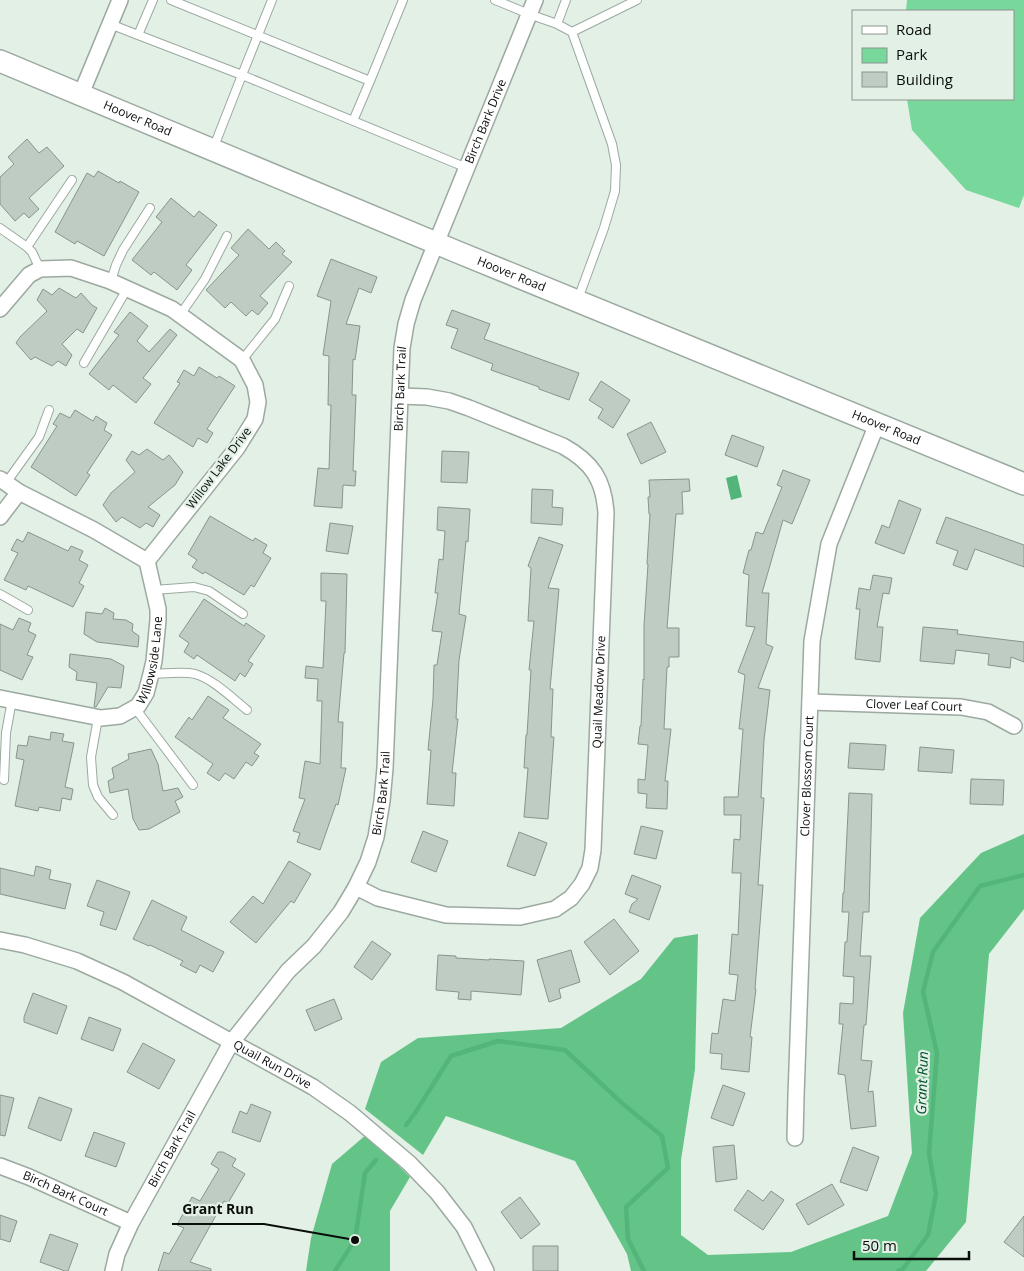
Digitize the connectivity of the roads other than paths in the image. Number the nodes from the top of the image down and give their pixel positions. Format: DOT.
graph roads {
  1 [pos="120,0"];
  2 [pos="153,0"];
  3 [pos="171,0"];
  4 [pos="272,0"];
  5 [pos="403,0"];
  6 [pos="495,0"];
  7 [pos="535,0"];
  8 [pos="566,0"];
  9 [pos="637,0"];
  10 [pos="529,14"];
  11 [pos="110,24"];
  12 [pos="557,24"];
  13 [pos="572,32"];
  14 [pos="138,35"];
  15 [pos="258,36"];
  16 [pos="0,61"];
  17 [pos="242,76"];
  18 [pos="370,81"];
  19 [pos="81,94"];
  20 [pos="353,121"];
  21 [pos="213,149"];
  22 [pos="467,168"];
  23 [pos="72,180"];
  24 [pos="150,208"];
  25 [pos="0,228"];
  26 [pos="227,236"];
  27 [pos="437,242"];
  28 [pos="27,247"];
  29 [pos="40,269"];
  30 [pos="111,281"];
  31 [pos="289,286"];
  32 [pos="127,289"];
  33 [pos="578,301"];
  34 [pos="0,309"];
  35 [pos="180,315"];
  36 [pos="242,360"];
  37 [pos="84,362"];
  38 [pos="400,396"];
  39 [pos="49,410"];
  40 [pos="877,424"];
  41 [pos="3,481"];
  42 [pos="1024,484"];
  43 [pos="19,492"];
  44 [pos="0,517"];
  45 [pos="147,562"];
  46 [pos="154,590"];
  47 [pos="0,594"];
  48 [pos="28,610"];
  49 [pos="243,614"];
  50 [pos="151,674"];
  51 [pos="6,699"];
  52 [pos="810,702"];
  53 [pos="135,708"];
  54 [pos="247,710"];
  55 [pos="98,718"];
  56 [pos="1014,726"];
  57 [pos="4,780"];
  58 [pos="193,785"];
  59 [pos="113,815"];
  60 [pos="356,887"];
  61 [pos="0,940"];
  62 [pos="231,1043"];
  63 [pos="795,1138"];
  64 [pos="0,1166"];
  65 [pos="131,1223"];
  66 [pos="113,1271"];
  67 [pos="486,1271"];
  1 -- 11 [label="street"];
  2 -- 14 [label="lane"];
  3 -- 15 [label="lane"];
  4 -- 15 [label="lane"];
  5 -- 18 [label="lane"];
  6 -- 10 [label="lane"];
  7 -- 10 [label="street, Birch Bark Drive"];
  8 -- 12 [label="lane"];
  9 -- 13 [label="lane"];
  10 -- 12 [label="lane"];
  10 -- 22 [label="street, Birch Bark Drive"];
  11 -- 14 [label="lane"];
  11 -- 19 [label="street"];
  12 -- 13 [label="lane"];
  13 -- 33 [label="lane"];
  14 -- 17 [label="lane"];
  15 -- 17 [label="lane"];
  15 -- 18 [label="lane"];
  16 -- 19 [label="main road, Hoover Road"];
  17 -- 20 [label="lane"];
  17 -- 21 [label="lane"];
  18 -- 20 [label="lane"];
  19 -- 21 [label="main road, Hoover Road"];
  20 -- 22 [label="lane"];
  21 -- 27 [label="main road, Hoover Road"];
  22 -- 27 [label="street, Birch Bark Drive"];
  23 -- 28 [label="lane"];
  24 -- 30 [label="lane"];
  25 -- 28 [label="lane"];
  26 -- 35 [label="lane"];
  27 -- 33 [label="main road, Hoover Road"];
  27 -- 38 [label="street, Birch Bark Trail"];
  28 -- 29 [label="lane"];
  29 -- 30 [label="street, Willow Lake Drive"];
  29 -- 34 [label="street"];
  30 -- 32 [label="street, Willow Lake Drive"];
  31 -- 36 [label="lane"];
  32 -- 35 [label="street, Willow Lake Drive"];
  32 -- 37 [label="lane"];
  33 -- 40 [label="main road, Hoover Road"];
  35 -- 36 [label="street, Willow Lake Drive"];
  36 -- 45 [label="street, Willow Lake Drive"];
  38 -- 60 [label="street, Birch Bark Trail"];
  38 -- 60 [label="street, Quail Meadow Drive"];
  39 -- 41 [label="lane"];
  40 -- 42 [label="main road, Hoover Road"];
  40 -- 52 [label="street, Clover Blossom Court"];
  41 -- 43 [label="street"];
  43 -- 44 [label="street"];
  43 -- 45 [label="street"];
  45 -- 46 [label="street, Willowside Lane"];
  46 -- 49 [label="lane"];
  46 -- 50 [label="street, Willowside Lane"];
  47 -- 48 [label="lane"];
  50 -- 53 [label="street, Willowside Lane"];
  50 -- 54 [label="lane"];
  51 -- 55 [label="street, Willowside Lane"];
  51 -- 57 [label="lane"];
  52 -- 56 [label="street, Clover Leaf Court"];
  52 -- 63 [label="street, Clover Blossom Court"];
  53 -- 55 [label="street, Willowside Lane"];
  53 -- 58 [label="lane"];
  55 -- 59 [label="lane"];
  60 -- 62 [label="street, Birch Bark Trail"];
  61 -- 62 [label="street, Quail Run Drive"];
  62 -- 65 [label="street, Birch Bark Trail"];
  62 -- 67 [label="street, Quail Run Drive"];
  64 -- 65 [label="street, Birch Bark Court"];
  65 -- 66 [label="street, Birch Bark Trail"];
}
